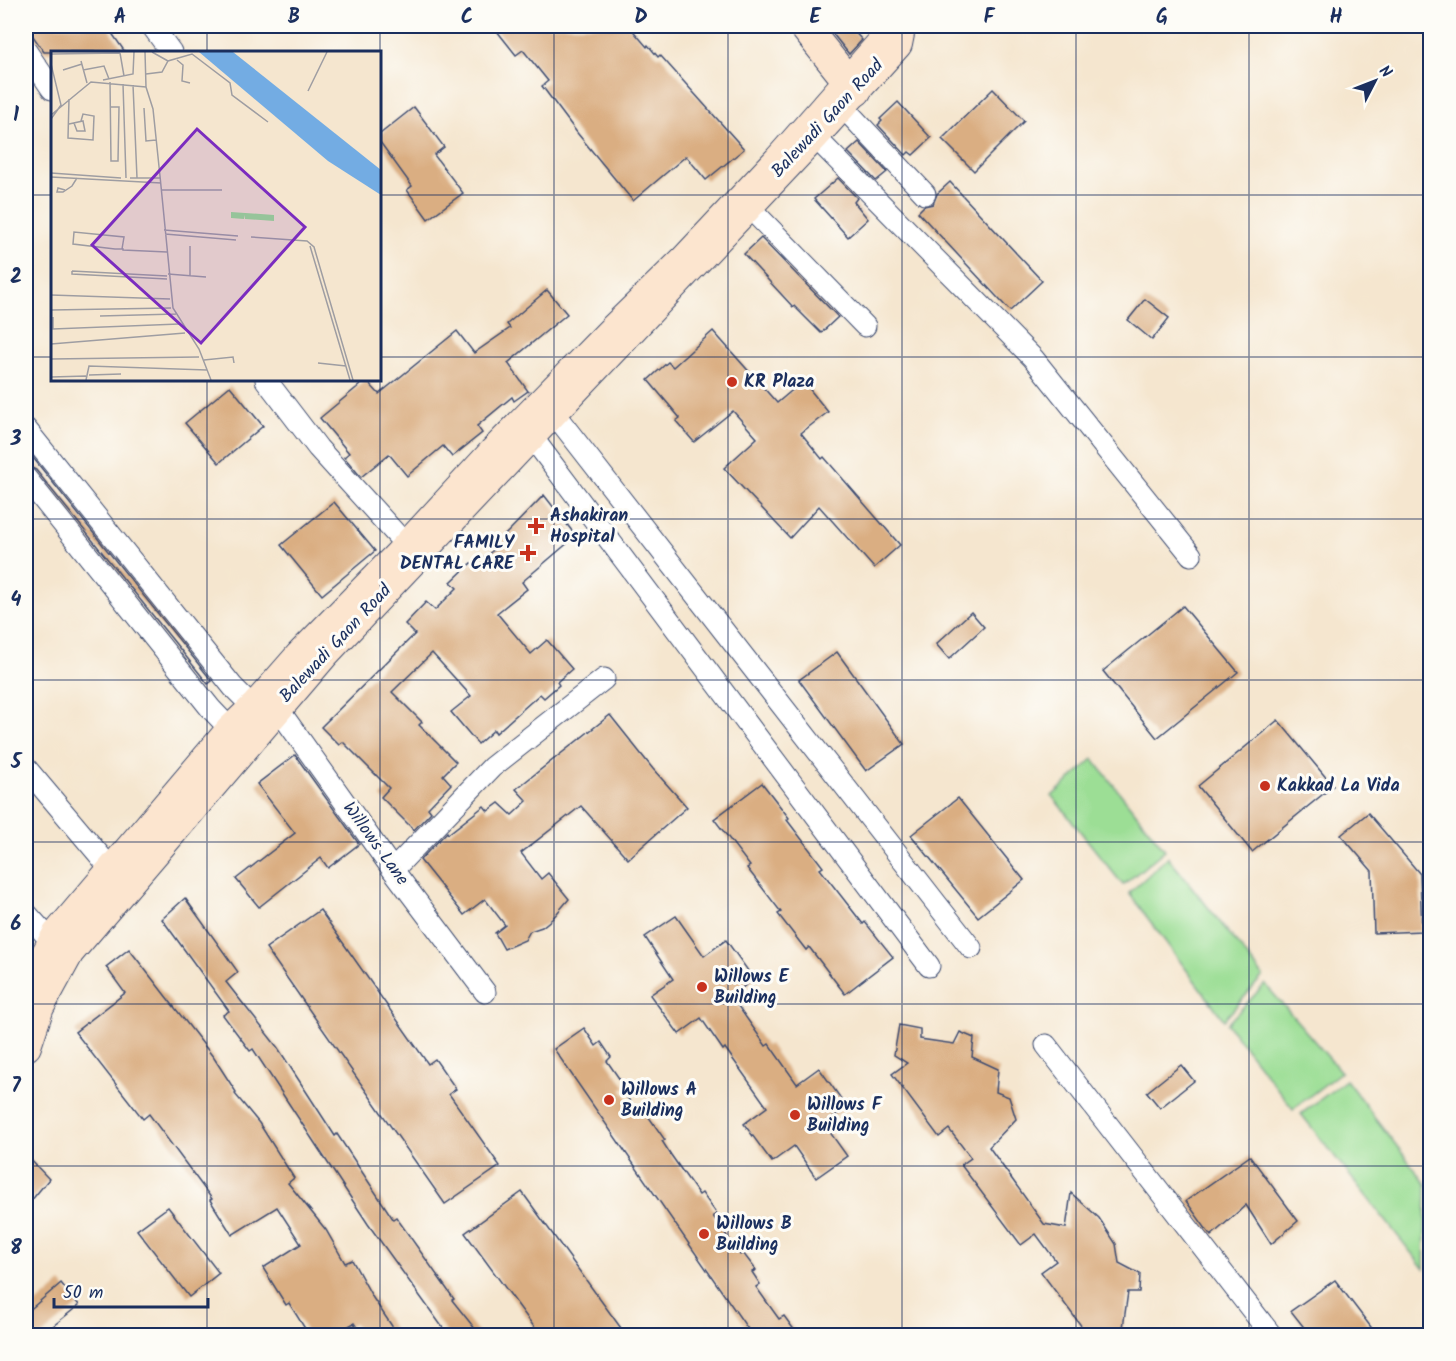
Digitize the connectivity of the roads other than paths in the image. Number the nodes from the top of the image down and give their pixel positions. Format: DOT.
graph roads {
  1 [pos="153,26"];
  2 [pos="804,26"];
  3 [pos="879,40"];
  4 [pos="26,51"];
  5 [pos="170,51"];
  6 [pos="51,88"];
  7 [pos="849,93"];
  8 [pos="814,136"];
  9 [pos="925,194"];
  10 [pos="748,206"];
  11 [pos="865,326"];
  12 [pos="267,381"];
  13 [pos="549,405"];
  14 [pos="26,429"];
  15 [pos="527,429"];
  16 [pos="26,478"];
  17 [pos="412,552"];
  18 [pos="1191,555"];
  19 [pos="226,678"];
  20 [pos="604,680"];
  21 [pos="202,699"];
  22 [pos="266,703"];
  23 [pos="231,730"];
  24 [pos="26,768"];
  25 [pos="112,870"];
  26 [pos="393,870"];
  27 [pos="26,913"];
  28 [pos="52,942"];
  29 [pos="971,948"];
  30 [pos="929,966"];
  31 [pos="485,992"];
  32 [pos="30,996"];
  33 [pos="1046,1045"];
  34 [pos="26,1046"];
  35 [pos="1272,1335"];
  1 -- 5 [label="street"];
  2 -- 7 [label="main road"];
  3 -- 7 [label="main road, Balewadi Gaon Road"];
  4 -- 6 [label="street"];
  7 -- 8 [label="main road, Balewadi Gaon Road"];
  7 -- 9 [label="street"];
  7 -- 13 [label="main road, Balewadi Gaon Road"];
  8 -- 10 [label="main road, Balewadi Gaon Road"];
  8 -- 18 [label="street"];
  10 -- 11 [label="street"];
  10 -- 13 [label="main road, Balewadi Gaon Road"];
  12 -- 17 [label="street"];
  13 -- 15 [label="main road, Balewadi Gaon Road"];
  13 -- 29 [label="street"];
  14 -- 19 [label="street, Willows Lane"];
  15 -- 17 [label="main road, Balewadi Gaon Road"];
  15 -- 30 [label="street"];
  16 -- 21 [label="street"];
  17 -- 22 [label="main road, Balewadi Gaon Road"];
  19 -- 21 [label="street"];
  19 -- 22 [label="street, Willows Lane"];
  20 -- 26 [label="street"];
  21 -- 23 [label="street"];
  22 -- 23 [label="main road, Balewadi Gaon Road"];
  22 -- 26 [label="street, Willows Lane"];
  22 -- 32 [label="main road, Balewadi Gaon Road"];
  23 -- 25 [label="main road, Balewadi Gaon Road"];
  24 -- 25 [label="street"];
  25 -- 28 [label="main road, Balewadi Gaon Road"];
  26 -- 31 [label="street, Willows Lane"];
  27 -- 28 [label="street"];
  28 -- 32 [label="main road, Balewadi Gaon Road"];
  32 -- 34 [label="main road, Balewadi Gaon Road"];
  33 -- 35 [label="street"];
}
